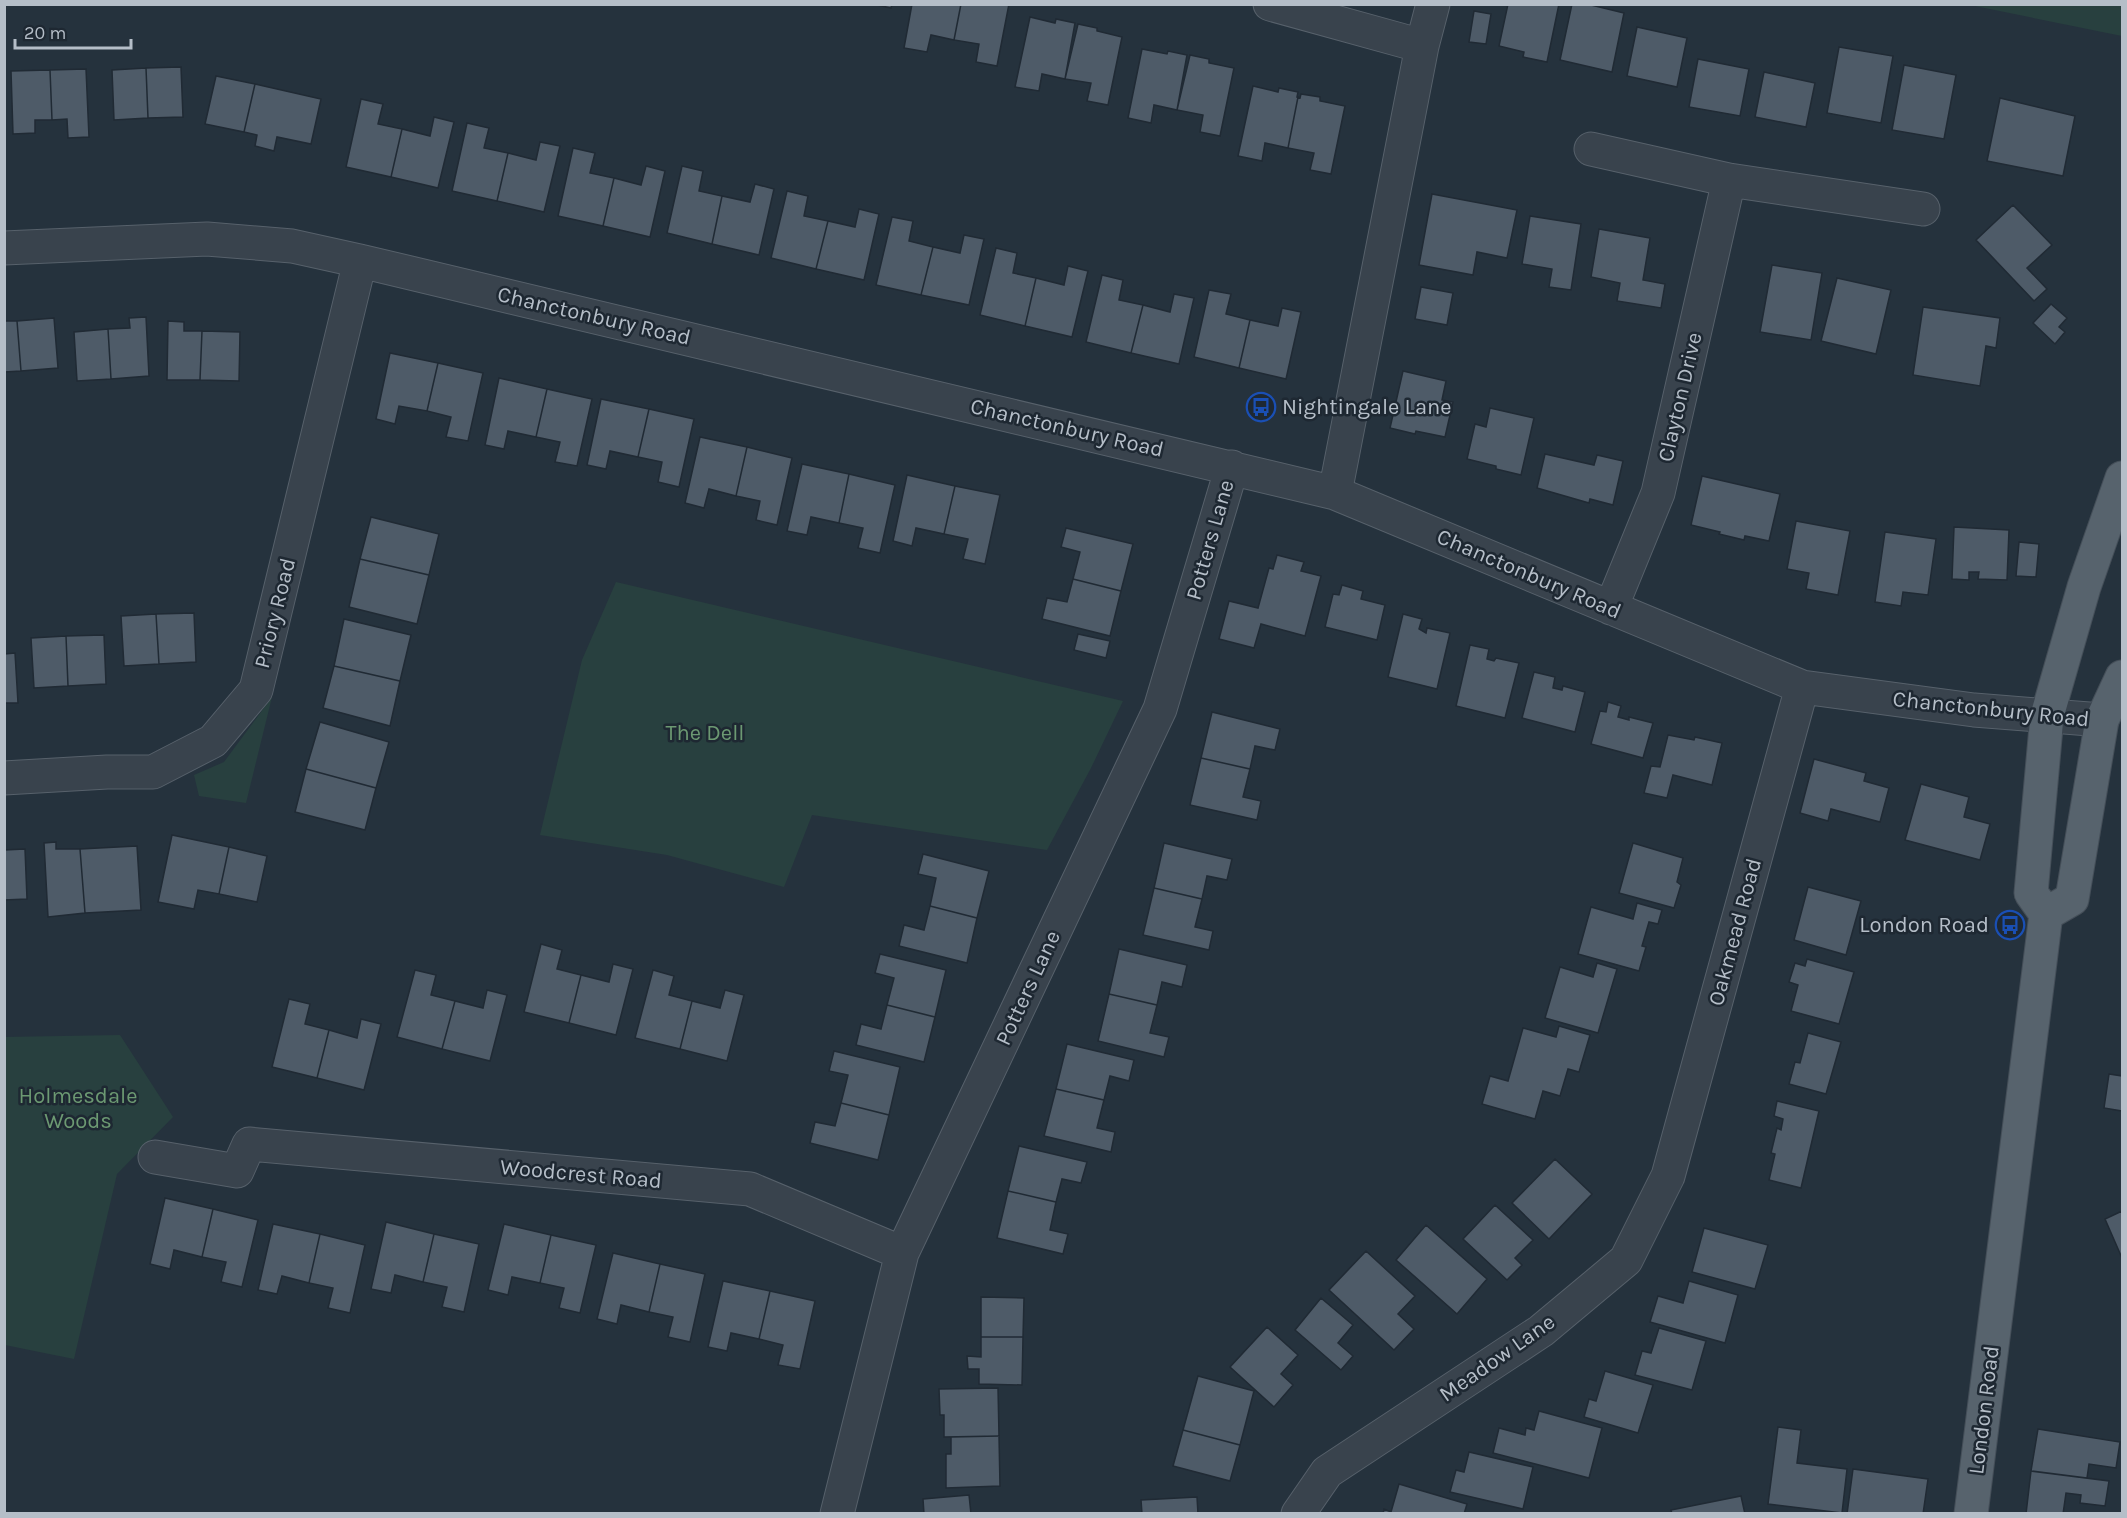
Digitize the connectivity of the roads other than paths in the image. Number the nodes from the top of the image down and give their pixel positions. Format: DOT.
graph roads {
  1 [pos="1270,4"];
  2 [pos="1433,4"];
  3 [pos="1422,46"];
  4 [pos="1592,149"];
  5 [pos="1729,180"];
  6 [pos="1923,210"];
  7 [pos="4,248"];
  8 [pos="360,261"];
  9 [pos="1232,467"];
  10 [pos="2122,478"];
  11 [pos="1335,493"];
  12 [pos="1611,608"];
  13 [pos="2122,677"];
  14 [pos="1802,687"];
  15 [pos="2047,716"];
  16 [pos="2102,720"];
  17 [pos="4,777"];
  18 [pos="2046,914"];
  19 [pos="155,1157"];
  20 [pos="1668,1176"];
  21 [pos="902,1253"];
  22 [pos="837,1514"];
  23 [pos="1298,1514"];
  24 [pos="1971,1514"];
  1 -- 3 [label="street"];
  2 -- 3 [label="street"];
  3 -- 11 [label="street"];
  4 -- 5 [label="street"];
  5 -- 6 [label="street"];
  5 -- 12 [label="street, Clayton Drive"];
  7 -- 8 [label="street, Chanctonbury Road"];
  8 -- 9 [label="street, Chanctonbury Road"];
  8 -- 17 [label="street, Priory Road"];
  9 -- 11 [label="street, Chanctonbury Road"];
  9 -- 21 [label="street, Potters Lane"];
  10 -- 15 [label="main road"];
  11 -- 12 [label="street, Chanctonbury Road"];
  12 -- 14 [label="street, Chanctonbury Road"];
  13 -- 16 [label="main road"];
  14 -- 15 [label="street, Chanctonbury Road"];
  14 -- 20 [label="street, Oakmead Road"];
  15 -- 16 [label="street, Chanctonbury Road"];
  15 -- 18 [label="main road"];
  16 -- 18 [label="main road"];
  18 -- 24 [label="main road, London Road"];
  19 -- 21 [label="street, Woodcrest Road"];
  20 -- 23 [label="street, Meadow Lane"];
  21 -- 22 [label="street, Potters Lane"];
}
